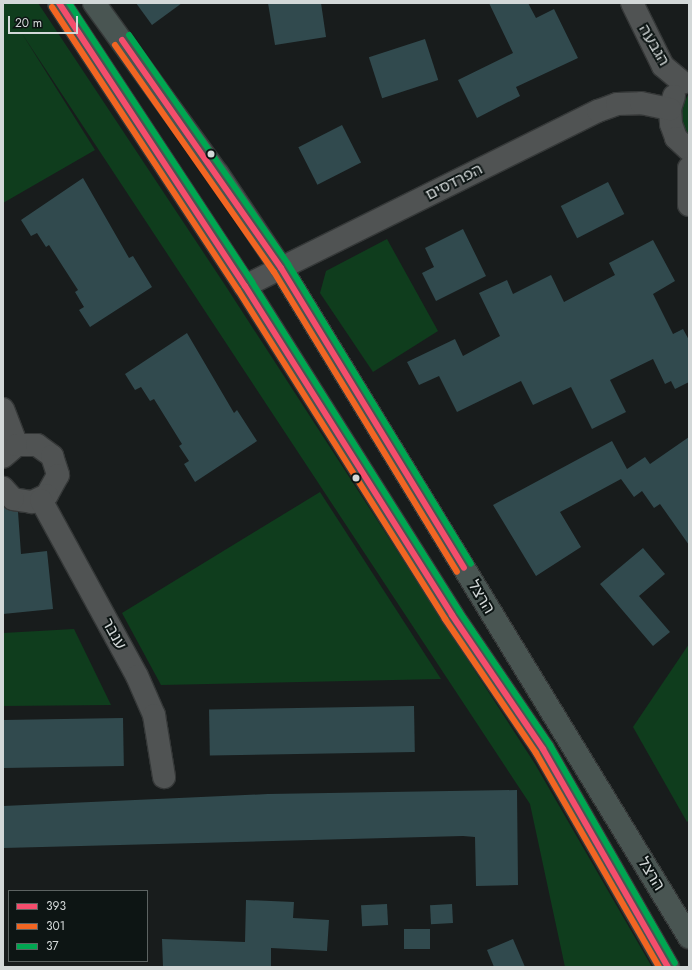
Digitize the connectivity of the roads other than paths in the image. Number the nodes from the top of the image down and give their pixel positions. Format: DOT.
graph roads {
  1 [pos="59,3"];
  2 [pos="94,3"];
  3 [pos="632,3"];
  4 [pos="686,81"];
  5 [pos="670,109"];
  6 [pos="689,150"];
  7 [pos="689,168"];
  8 [pos="689,204"];
  9 [pos="281,268"];
  10 [pos="245,286"];
  11 [pos="3,409"];
  12 [pos="10,451"];
  13 [pos="3,488"];
  14 [pos="41,500"];
  15 [pos="164,777"];
  16 [pos="689,937"];
  17 [pos="668,967"];
  1 -- 10 [label="main road, הרצל"];
  2 -- 9 [label="main road, הרצל"];
  3 -- 4 [label="street, הגבעה"];
  4 -- 5 [label="street"];
  5 -- 6 [label="street"];
  5 -- 9 [label="street, הפרדסים"];
  7 -- 8 [label="street"];
  9 -- 10 [label="street, הפרדסים"];
  9 -- 16 [label="main road, הרצל"];
  10 -- 17 [label="main road, הרצל"];
  11 -- 12 [label="street"];
  12 -- 14 [label="street"];
  13 -- 14 [label="street"];
  14 -- 15 [label="street, ענבר"];
}
